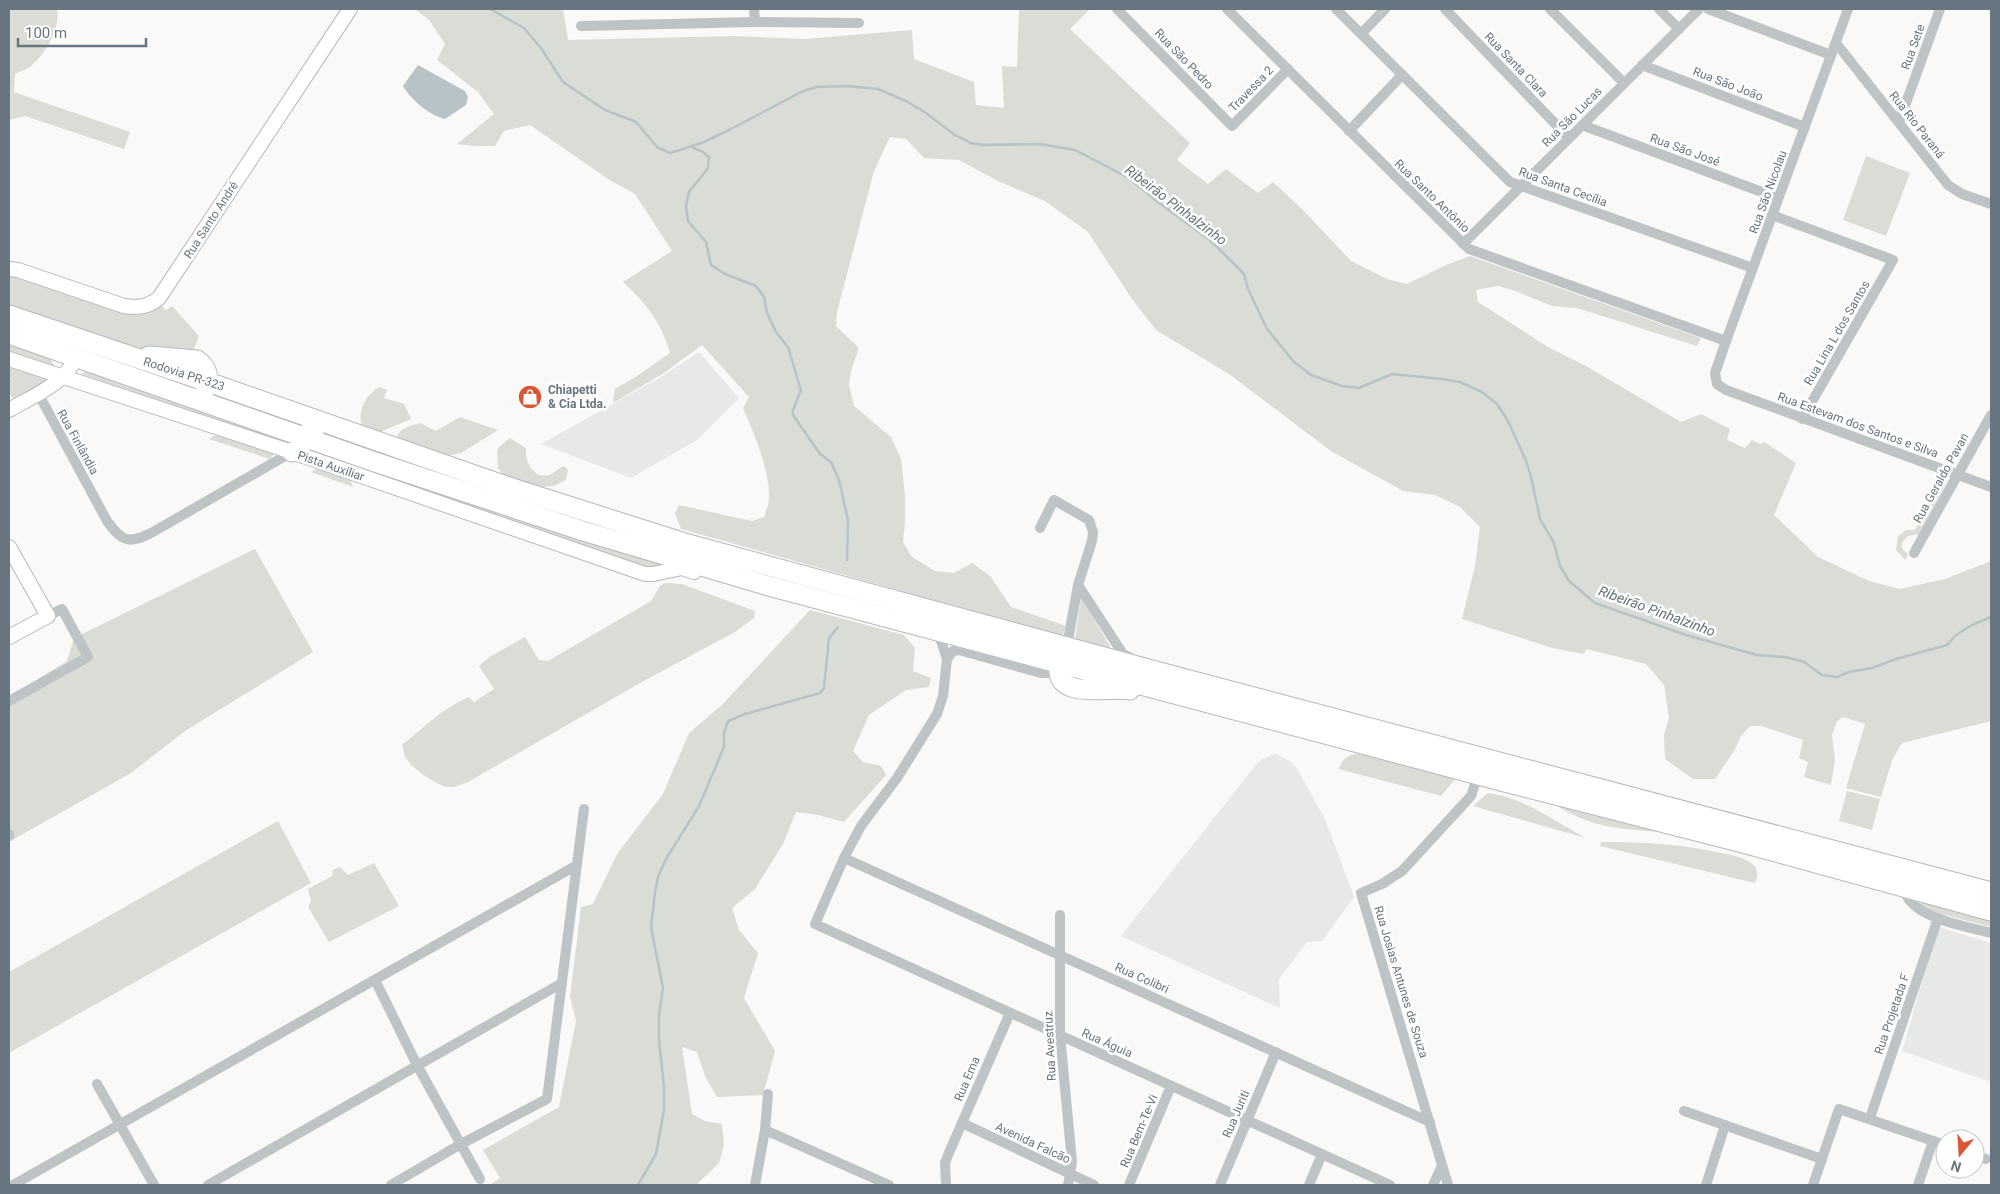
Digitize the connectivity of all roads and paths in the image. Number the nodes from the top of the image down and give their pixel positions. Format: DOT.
graph roads {
  1 [pos="350,9"];
  2 [pos="754,9"];
  3 [pos="1117,9"];
  4 [pos="1227,9"];
  5 [pos="1336,9"];
  6 [pos="1385,9"];
  7 [pos="1447,9"];
  8 [pos="1550,9"];
  9 [pos="1659,9"];
  10 [pos="1699,9"];
  11 [pos="1708,9"];
  12 [pos="1848,9"];
  13 [pos="1940,9"];
  14 [pos="755,22"];
  15 [pos="859,23"];
  16 [pos="581,26"];
  17 [pos="1679,29"];
  18 [pos="1361,34"];
  19 [pos="1836,43"];
  20 [pos="1831,55"];
  21 [pos="1642,65"];
  22 [pos="1288,69"];
  23 [pos="1402,75"];
  24 [pos="1624,84"];
  25 [pos="1899,122"];
  26 [pos="1582,125"];
  27 [pos="1232,126"];
  28 [pos="1805,127"];
  29 [pos="1349,131"];
  30 [pos="1569,138"];
  31 [pos="1520,186"];
  32 [pos="1778,198"];
  33 [pos="1991,204"];
  34 [pos="1772,215"];
  35 [pos="1463,244"];
  36 [pos="1753,268"];
  37 [pos="9,269"];
  38 [pos="10,320"];
  39 [pos="1726,342"];
  40 [pos="76,356"];
  41 [pos="9,359"];
  42 [pos="116,370"];
  43 [pos="63,377"];
  44 [pos="208,382"];
  45 [pos="1717,384"];
  46 [pos="38,393"];
  47 [pos="9,410"];
  48 [pos="1991,415"];
  49 [pos="1802,418"];
  50 [pos="302,448"];
  51 [pos="450,467"];
  52 [pos="1957,475"];
  53 [pos="1991,487"];
  54 [pos="1040,528"];
  55 [pos="9,547"];
  56 [pos="1914,553"];
  57 [pos="765,585"];
  58 [pos="1078,585"];
  59 [pos="48,616"];
  60 [pos="938,632"];
  61 [pos="9,637"];
  62 [pos="947,659"];
  63 [pos="1062,660"];
  64 [pos="1159,672"];
  65 [pos="9,701"];
  66 [pos="1478,775"];
  67 [pos="584,809"];
  68 [pos="844,858"];
  69 [pos="577,865"];
  70 [pos="1902,886"];
  71 [pos="1991,892"];
  72 [pos="1991,911"];
  73 [pos="1060,915"];
  74 [pos="1938,918"];
  75 [pos="1991,933"];
  76 [pos="1061,955"];
  77 [pos="375,980"];
  78 [pos="562,983"];
  79 [pos="1010,1013"];
  80 [pos="1060,1035"];
  81 [pos="1276,1052"];
  82 [pos="417,1065"];
  83 [pos="97,1084"];
  84 [pos="1171,1086"];
  85 [pos="768,1094"];
  86 [pos="1684,1111"];
  87 [pos="1870,1118"];
  88 [pos="1246,1120"];
  89 [pos="1430,1122"];
  90 [pos="962,1123"];
  91 [pos="120,1125"];
  92 [pos="1725,1125"];
  93 [pos="765,1130"];
  94 [pos="1933,1141"];
  95 [pos="461,1144"];
  96 [pos="1322,1154"];
  97 [pos="1822,1159"];
  98 [pos="1442,1166"];
  99 [pos="480,1179"];
  100 [pos="1070,1180"];
  101 [pos="12,1185"];
  102 [pos="154,1185"];
  103 [pos="208,1185"];
  104 [pos="391,1185"];
  105 [pos="755,1185"];
  106 [pos="889,1185"];
  107 [pos="946,1185"];
  108 [pos="1094,1185"];
  109 [pos="1129,1185"];
  110 [pos="1220,1185"];
  111 [pos="1309,1185"];
  112 [pos="1390,1185"];
  113 [pos="1433,1185"];
  114 [pos="1448,1185"];
  115 [pos="1706,1185"];
  116 [pos="1813,1185"];
  117 [pos="1918,1185"];
  1 -- 37 [label="street, Rua Santo André"];
  2 -- 14 [label="street"];
  3 -- 27 [label="street, Rua São Pedro"];
  4 -- 22 [label="street, Rua Santo Antônio"];
  5 -- 18 [label="street, Rua Santa Cecília"];
  6 -- 18 [label="street"];
  7 -- 30 [label="street, Rua Santa Clara"];
  8 -- 24 [label="street"];
  9 -- 17 [label="street"];
  10 -- 17 [label="street, Rua São Lucas"];
  11 -- 20 [label="street"];
  12 -- 19 [label="street, Rua São Nicolau"];
  13 -- 25 [label="street, Rua Sete"];
  14 -- 15 [label="street"];
  14 -- 16 [label="street"];
  17 -- 21 [label="street, Rua São Lucas"];
  18 -- 23 [label="street, Rua Santa Cecília"];
  19 -- 20 [label="street, Rua São Nicolau"];
  19 -- 25 [label="street, Rua Rio Paraná"];
  20 -- 28 [label="street, Rua São Nicolau"];
  21 -- 24 [label="street, Rua São Lucas"];
  21 -- 28 [label="street, Rua São João"];
  22 -- 27 [label="street, Travessa 2"];
  22 -- 29 [label="street, Rua Santo Antônio"];
  23 -- 29 [label="street"];
  23 -- 31 [label="street, Rua Santa Cecília"];
  24 -- 26 [label="street, Rua São Lucas"];
  25 -- 33 [label="street, Rua Rio Paraná"];
  26 -- 30 [label="street, Rua São Lucas"];
  26 -- 32 [label="street, Rua São José"];
  28 -- 32 [label="street, Rua São Nicolau"];
  29 -- 35 [label="street, Rua Santo Antônio"];
  30 -- 31 [label="street, Rua São Lucas"];
  31 -- 35 [label="street, Rua São Lucas"];
  31 -- 36 [label="street, Rua Santa Cecília"];
  32 -- 34 [label="street, Rua São Nicolau"];
  34 -- 36 [label="street, Rua São Nicolau"];
  34 -- 49 [label="street, Rua Lina L dos Santos"];
  35 -- 39 [label="street, Rua Santo Antônio"];
  36 -- 39 [label="street, Rua São Nicolau"];
  38 -- 40 [label="highway, Rodovia PR-323"];
  38 -- 44 [label="highway, Rodovia PR-323"];
  39 -- 45 [label="street, Rua São Nicolau"];
  40 -- 42 [label="highway, Rodovia PR-323"];
  40 -- 43 [label="street"];
  41 -- 43 [label="street, Pista Auxiliar"];
  42 -- 44 [label="highway"];
  42 -- 50 [label="highway, Rodovia PR-323"];
  43 -- 46 [label="street"];
  43 -- 50 [label="street, Pista Auxiliar"];
  44 -- 51 [label="highway, Rodovia PR-323"];
  45 -- 49 [label="street, Rua Estevam dos Santos e Silva"];
  46 -- 47 [label="street"];
  46 -- 50 [label="street, Rua Finlândia"];
  48 -- 52 [label="street, Rua Geraldo Pavan"];
  49 -- 52 [label="street, Rua Estevam dos Santos e Silva"];
  50 -- 51 [label="highway"];
  50 -- 57 [label="highway, Rodovia PR-323"];
  50 -- 57 [label="street, Pista Auxiliar"];
  51 -- 63 [label="highway"];
  52 -- 53 [label="street, Rua Estevam dos Santos e Silva"];
  52 -- 56 [label="street, Rua Geraldo Pavan"];
  54 -- 58 [label="street"];
  55 -- 59 [label="street"];
  57 -- 60 [label="highway, Rodovia PR-323"];
  58 -- 63 [label="street"];
  58 -- 64 [label="street"];
  59 -- 61 [label="street"];
  59 -- 65 [label="street"];
  60 -- 62 [label="street"];
  60 -- 63 [label="highway, Rodovia PR-323"];
  62 -- 63 [label="street"];
  62 -- 68 [label="street"];
  63 -- 64 [label="highway"];
  63 -- 66 [label="highway"];
  64 -- 71 [label="highway"];
  66 -- 70 [label="highway"];
  66 -- 89 [label="street, Rua Josias Antunes de Souza"];
  67 -- 69 [label="street"];
  68 -- 76 [label="street, Rua Colibri"];
  68 -- 79 [label="street, Rua Águia"];
  69 -- 77 [label="street"];
  69 -- 78 [label="street"];
  70 -- 72 [label="highway"];
  70 -- 74 [label="street"];
  73 -- 76 [label="street, Rua Avestruz"];
  74 -- 75 [label="street"];
  74 -- 87 [label="street, Rua Projetada F"];
  76 -- 80 [label="street, Rua Avestruz"];
  76 -- 81 [label="street, Rua Colibri"];
  77 -- 82 [label="street"];
  77 -- 91 [label="street"];
  78 -- 82 [label="street"];
  78 -- 95 [label="street"];
  79 -- 80 [label="street, Rua Águia"];
  79 -- 90 [label="street, Rua Ema"];
  80 -- 84 [label="street, Rua Águia"];
  80 -- 100 [label="street, Rua Avestruz"];
  81 -- 88 [label="street, Rua Juriti"];
  81 -- 89 [label="street, Rua Colibri"];
  82 -- 95 [label="street"];
  82 -- 103 [label="street"];
  83 -- 91 [label="street"];
  84 -- 88 [label="street, Rua Águia"];
  84 -- 109 [label="street, Rua Bem-Te-Vi"];
  85 -- 93 [label="street"];
  86 -- 92 [label="street"];
  87 -- 94 [label="street"];
  87 -- 97 [label="street"];
  88 -- 96 [label="street, Rua Águia"];
  88 -- 110 [label="street, Rua Juriti"];
  89 -- 98 [label="street, Rua Josias Antunes de Souza"];
  90 -- 100 [label="street, Avenida Falcão"];
  90 -- 107 [label="street, Rua Ema"];
  91 -- 101 [label="street"];
  91 -- 102 [label="street"];
  92 -- 97 [label="street"];
  92 -- 115 [label="street"];
  93 -- 105 [label="street"];
  93 -- 106 [label="street"];
  94 -- 117 [label="street"];
  95 -- 99 [label="street"];
  95 -- 104 [label="street"];
  96 -- 111 [label="street"];
  96 -- 112 [label="street, Rua Águia"];
  97 -- 116 [label="street"];
  98 -- 113 [label="street"];
  98 -- 114 [label="street, Rua Josias Antunes de Souza"];
  100 -- 108 [label="street, Avenida Falcão"];
}
